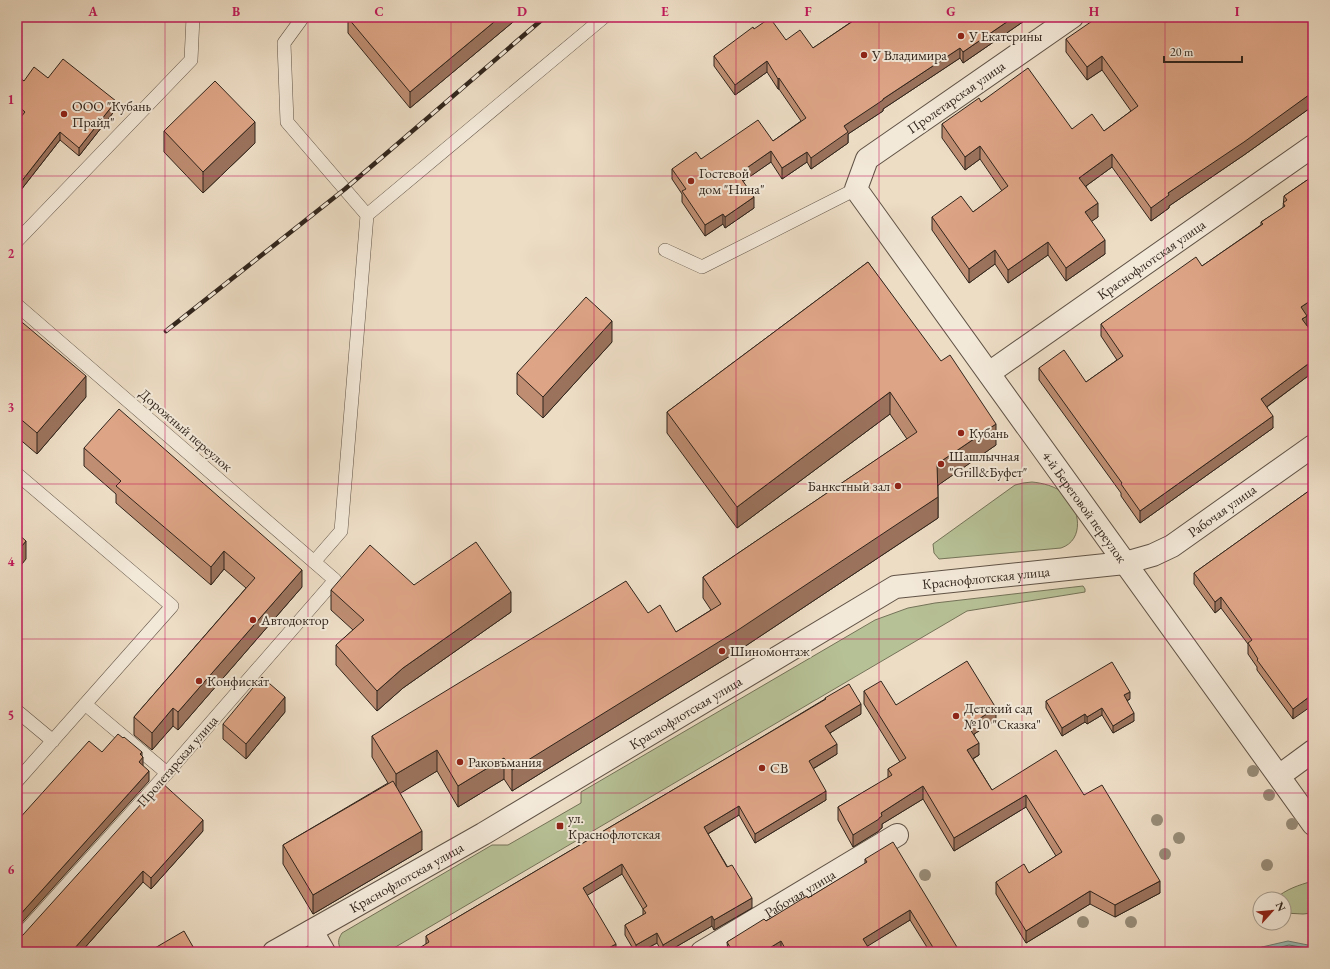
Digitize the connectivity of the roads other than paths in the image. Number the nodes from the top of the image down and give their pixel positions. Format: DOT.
graph roads {
  1 [pos="193,17"];
  2 [pos="303,17"];
  3 [pos="604,17"];
  4 [pos="1072,17"];
  5 [pos="1313,146"];
  6 [pos="856,189"];
  7 [pos="367,215"];
  8 [pos="17,241"];
  9 [pos="665,250"];
  10 [pos="17,305"];
  11 [pos="989,374"];
  12 [pos="1313,446"];
  13 [pos="17,474"];
  14 [pos="314,562"];
  15 [pos="1125,562"];
  16 [pos="335,580"];
  17 [pos="85,704"];
  18 [pos="17,711"];
  19 [pos="53,741"];
  20 [pos="1313,751"];
  21 [pos="168,772"];
  22 [pos="1279,776"];
  23 [pos="17,781"];
  24 [pos="1313,824"];
  25 [pos="897,835"];
  26 [pos="312,931"];
  27 [pos="17,940"];
  28 [pos="274,952"];
  29 [pos="324,952"];
  30 [pos="702,952"];
  1 -- 8 [label="lane"];
  2 -- 7 [label="lane"];
  3 -- 7 [label="lane"];
  4 -- 6 [label="street, Пролетарская улица"];
  5 -- 11 [label="street, Краснофлотская улица"];
  6 -- 9 [label="lane"];
  6 -- 11 [label="street, 4-й Береговой переулок"];
  7 -- 14 [label="lane"];
  10 -- 14 [label="lane, Дорожный переулок"];
  11 -- 15 [label="street, 4-й Береговой переулок"];
  12 -- 15 [label="street, Рабочая улица"];
  13 -- 17 [label="lane"];
  14 -- 16 [label="lane, Дорожный переулок"];
  15 -- 22 [label="street, 4-й Береговой переулок"];
  15 -- 26 [label="street, Краснофлотская улица"];
  16 -- 21 [label="lane, Пролетарская улица"];
  17 -- 19 [label="lane"];
  17 -- 21 [label="lane"];
  18 -- 19 [label="lane"];
  19 -- 23 [label="lane"];
  20 -- 22 [label="street"];
  21 -- 27 [label="lane, Пролетарская улица"];
  22 -- 24 [label="street, 4-й Береговой переулок"];
  25 -- 30 [label="street, Рабочая улица"];
  26 -- 28 [label="street, Краснофлотская улица"];
  26 -- 29 [label="street"];
}
